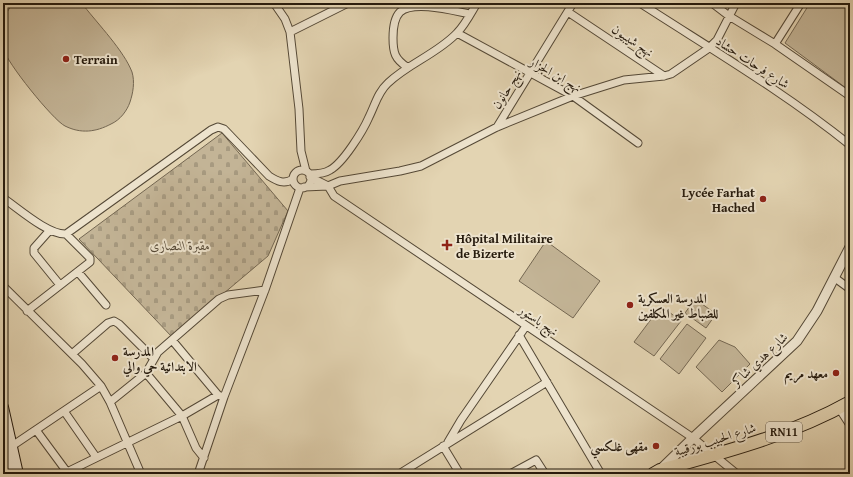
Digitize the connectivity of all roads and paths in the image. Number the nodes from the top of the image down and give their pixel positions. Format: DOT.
graph roads {
  1 [pos="274,3"];
  2 [pos="329,3"];
  3 [pos="348,3"];
  4 [pos="477,3"];
  5 [pos="573,3"];
  6 [pos="640,3"];
  7 [pos="712,3"];
  8 [pos="736,3"];
  9 [pos="801,3"];
  10 [pos="334,10"];
  11 [pos="568,12"];
  12 [pos="470,14"];
  13 [pos="729,16"];
  14 [pos="290,32"];
  15 [pos="457,33"];
  16 [pos="775,44"];
  17 [pos="709,48"];
  18 [pos="407,67"];
  19 [pos="530,72"];
  20 [pos="664,76"];
  21 [pos="573,96"];
  22 [pos="850,96"];
  23 [pos="496,127"];
  24 [pos="638,143"];
  25 [pos="850,145"];
  26 [pos="301,151"];
  27 [pos="297,171"];
  28 [pos="309,174"];
  29 [pos="293,179"];
  30 [pos="328,186"];
  31 [pos="302,188"];
  32 [pos="3,198"];
  33 [pos="50,230"];
  34 [pos="66,234"];
  35 [pos="850,247"];
  36 [pos="848,259"];
  37 [pos="78,272"];
  38 [pos="835,278"];
  39 [pos="60,285"];
  40 [pos="3,286"];
  41 [pos="850,289"];
  42 [pos="265,290"];
  43 [pos="106,305"];
  44 [pos="27,311"];
  45 [pos="526,326"];
  46 [pos="519,335"];
  47 [pos="172,340"];
  48 [pos="72,354"];
  49 [pos="154,359"];
  50 [pos="146,373"];
  51 [pos="547,382"];
  52 [pos="101,386"];
  53 [pos="221,396"];
  54 [pos="110,402"];
  55 [pos="850,402"];
  56 [pos="839,408"];
  57 [pos="64,411"];
  58 [pos="3,412"];
  59 [pos="182,416"];
  60 [pos="850,425"];
  61 [pos="36,430"];
  62 [pos="693,438"];
  63 [pos="127,443"];
  64 [pos="8,445"];
  65 [pos="445,445"];
  66 [pos="714,455"];
  67 [pos="96,457"];
  68 [pos="204,458"];
  69 [pos="657,472"];
  70 [pos="68,473"];
  71 [pos="9,474"];
  72 [pos="18,474"];
  73 [pos="141,474"];
  74 [pos="198,474"];
  75 [pos="399,474"];
  76 [pos="460,474"];
  77 [pos="510,474"];
  78 [pos="545,474"];
  79 [pos="601,474"];
  80 [pos="737,474"];
  1 -- 14 [label="street"];
  2 -- 10 [label="street"];
  3 -- 10 [label="street"];
  4 -- 12 [label="street"];
  5 -- 11 [label="street, نهج حانون"];
  6 -- 17 [label="street, شارع فرحات حشاد"];
  7 -- 13 [label="street"];
  8 -- 13 [label="street"];
  9 -- 16 [label="street"];
  10 -- 14 [label="street"];
  11 -- 19 [label="street, نهج حانون"];
  11 -- 20 [label="street, نهج شيبيون"];
  12 -- 15 [label="street"];
  12 -- 18 [label="street"];
  13 -- 16 [label="street"];
  13 -- 17 [label="street"];
  14 -- 26 [label="street"];
  15 -- 18 [label="street"];
  15 -- 19 [label="street, نهج ابن الجزار"];
  16 -- 22 [label="street"];
  17 -- 20 [label="street"];
  17 -- 25 [label="street, شارع فرحات حشاد"];
  18 -- 28 [label="street"];
  19 -- 21 [label="street, نهج ابن الجزار"];
  19 -- 23 [label="street, نهج حانون"];
  20 -- 21 [label="street"];
  21 -- 23 [label="street"];
  21 -- 24 [label="street, نهج ابن الجزار"];
  23 -- 30 [label="street"];
  26 -- 27 [label="street"];
  26 -- 28 [label="street"];
  27 -- 28 [label="street"];
  27 -- 29 [label="street"];
  28 -- 30 [label="street, نهج باستور"];
  28 -- 31 [label="street"];
  29 -- 31 [label="street"];
  29 -- 34 [label="street"];
  30 -- 31 [label="street"];
  30 -- 45 [label="street, نهج باستور"];
  31 -- 42 [label="street"];
  32 -- 33 [label="street"];
  33 -- 34 [label="street"];
  33 -- 39 [label="street"];
  34 -- 37 [label="street"];
  35 -- 36 [label="street, شارع هدي شاكر"];
  36 -- 38 [label="street, شارع هدي شاكر"];
  37 -- 39 [label="street"];
  37 -- 43 [label="street"];
  38 -- 41 [label="street"];
  38 -- 62 [label="street, شارع هدي شاكر"];
  39 -- 44 [label="street"];
  40 -- 44 [label="street"];
  42 -- 47 [label="street"];
  42 -- 53 [label="street"];
  44 -- 48 [label="street"];
  45 -- 46 [label="street"];
  45 -- 62 [label="street, نهج باستور"];
  46 -- 51 [label="street"];
  46 -- 65 [label="street"];
  47 -- 49 [label="street"];
  47 -- 53 [label="street"];
  48 -- 49 [label="street"];
  48 -- 52 [label="street"];
  49 -- 50 [label="street"];
  50 -- 54 [label="street"];
  50 -- 59 [label="street"];
  51 -- 65 [label="street"];
  51 -- 79 [label="street"];
  52 -- 54 [label="street"];
  52 -- 57 [label="street"];
  53 -- 59 [label="street"];
  53 -- 68 [label="street"];
  54 -- 63 [label="street"];
  55 -- 56 [label="main road, شارع الحبيب بورقيبة / RN11"];
  56 -- 60 [label="street"];
  56 -- 66 [label="main road, شارع الحبيب بورقيبة / RN11"];
  57 -- 61 [label="street"];
  57 -- 67 [label="street"];
  58 -- 64 [label="main road"];
  59 -- 63 [label="street"];
  59 -- 68 [label="street"];
  61 -- 64 [label="street"];
  61 -- 70 [label="street"];
  62 -- 66 [label="street, نهج باستور"];
  62 -- 69 [label="street, شارع هدي شاكر"];
  63 -- 67 [label="street"];
  63 -- 73 [label="street"];
  64 -- 71 [label="main road"];
  64 -- 72 [label="main road"];
  65 -- 75 [label="street"];
  65 -- 76 [label="street"];
  66 -- 69 [label="main road, شارع الحبيب بورقيبة / RN11"];
  66 -- 80 [label="street, نهج باستور"];
  67 -- 70 [label="street"];
  68 -- 74 [label="street"];
  77 -- 78 [label="street"];
}
